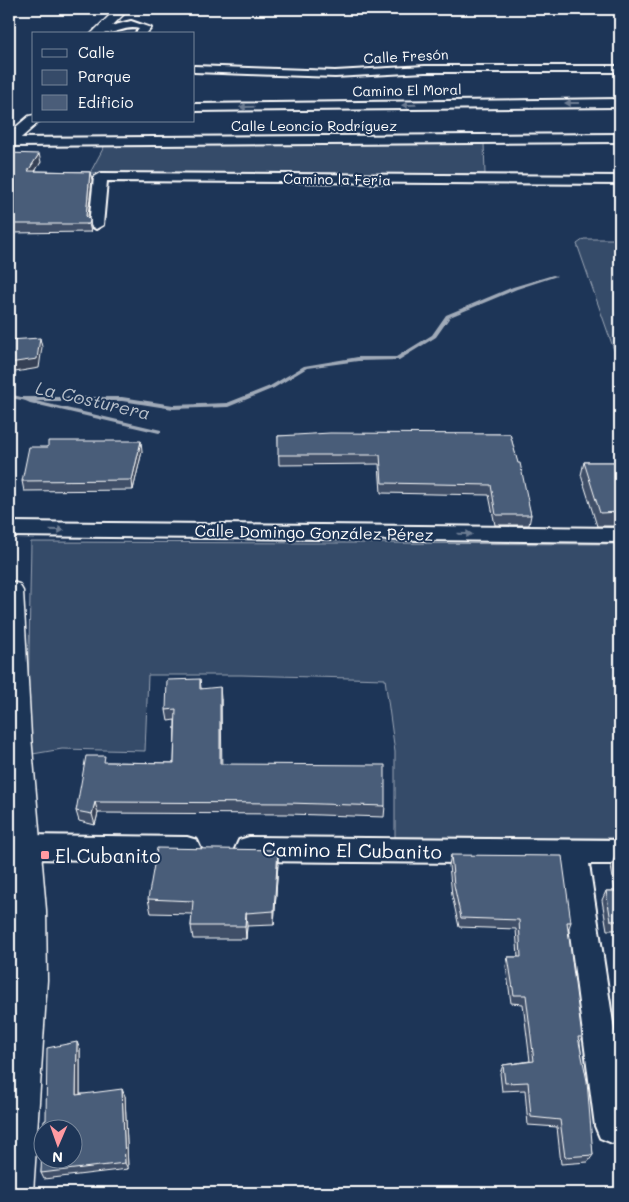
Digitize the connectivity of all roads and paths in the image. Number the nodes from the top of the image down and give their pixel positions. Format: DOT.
graph roads {
  1 [pos="123,9"];
  2 [pos="98,32"];
  3 [pos="142,32"];
  4 [pos="195,69"];
  5 [pos="620,69"];
  6 [pos="620,103"];
  7 [pos="195,108"];
  8 [pos="32,121"];
  9 [pos="620,138"];
  10 [pos="9,141"];
  11 [pos="620,180"];
  12 [pos="96,225"];
  13 [pos="9,529"];
  14 [pos="620,535"];
  15 [pos="9,591"];
  16 [pos="24,847"];
  17 [pos="573,852"];
  18 [pos="620,852"];
  19 [pos="612,1126"];
  20 [pos="12,1193"];
  1 -- 2 [label="main road"];
  2 -- 3 [label="street"];
  4 -- 5 [label="street, Calle Fresón"];
  6 -- 7 [label="street, Camino El Moral, one-way"];
  8 -- 10 [label="main road"];
  9 -- 10 [label="street, Calle Leoncio Rodríguez"];
  11 -- 12 [label="street, Camino la Feria"];
  13 -- 14 [label="street, Calle Domingo González Pérez, one-way"];
  15 -- 16 [label="main road"];
  16 -- 17 [label="street, Camino El Cubanito"];
  16 -- 20 [label="main road"];
  17 -- 18 [label="street, Camino El Cubanito"];
  17 -- 19 [label="street"];
}
